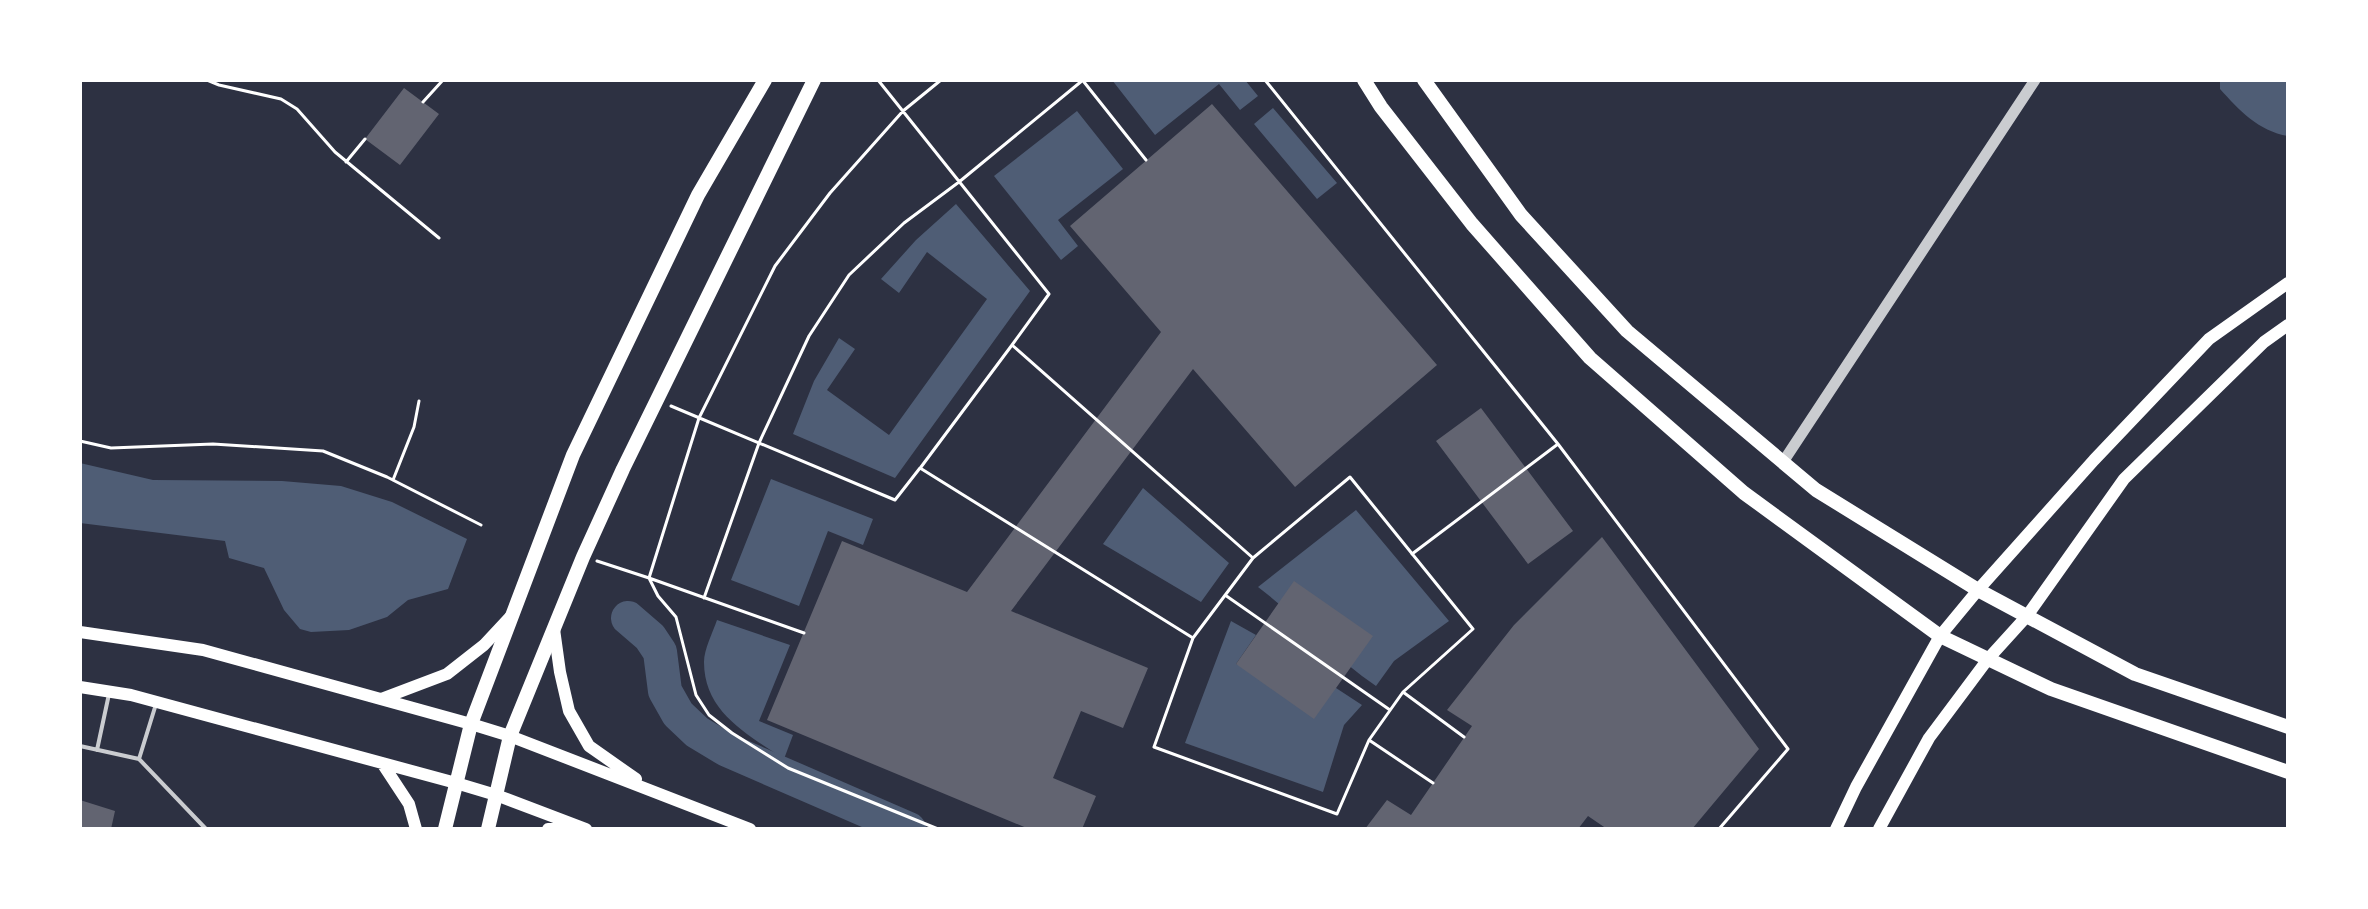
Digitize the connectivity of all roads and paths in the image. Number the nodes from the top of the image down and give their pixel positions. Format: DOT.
graph roads {
  1 [pos="207,80"];
  2 [pos="443,80"];
  3 [pos="765,80"];
  4 [pos="814,80"];
  5 [pos="878,80"];
  6 [pos="941,80"];
  7 [pos="1083,80"];
  8 [pos="1265,80"];
  9 [pos="1364,80"];
  10 [pos="1424,80"];
  11 [pos="2035,80"];
  12 [pos="423,102"];
  13 [pos="903,111"];
  14 [pos="365,139"];
  15 [pos="1146,160"];
  16 [pos="346,162"];
  17 [pos="959,182"];
  18 [pos="439,238"];
  19 [pos="2288,283"];
  20 [pos="2288,325"];
  21 [pos="1012,345"];
  22 [pos="656,400"];
  23 [pos="419,401"];
  24 [pos="699,418"];
  25 [pos="80,441"];
  26 [pos="759,443"];
  27 [pos="1558,444"];
  28 [pos="1783,462"];
  29 [pos="920,468"];
  30 [pos="393,480"];
  31 [pos="481,525"];
  32 [pos="1412,554"];
  33 [pos="583,557"];
  34 [pos="1253,558"];
  35 [pos="649,578"];
  36 [pos="1978,590"];
  37 [pos="1225,595"];
  38 [pos="704,598"];
  39 [pos="513,613"];
  40 [pos="2027,616"];
  41 [pos="554,629"];
  42 [pos="80,632"];
  43 [pos="804,633"];
  44 [pos="1940,636"];
  45 [pos="1193,638"];
  46 [pos="1988,659"];
  47 [pos="80,687"];
  48 [pos="109,692"];
  49 [pos="1403,692"];
  50 [pos="381,699"];
  51 [pos="157,702"];
  52 [pos="1390,710"];
  53 [pos="471,724"];
  54 [pos="2288,727"];
  55 [pos="510,736"];
  56 [pos="1464,737"];
  57 [pos="1369,740"];
  58 [pos="80,746"];
  59 [pos="97,750"];
  60 [pos="139,759"];
  61 [pos="382,763"];
  62 [pos="2288,772"];
  63 [pos="456,783"];
  64 [pos="1433,783"];
  65 [pos="656,792"];
  66 [pos="496,795"];
  67 [pos="585,828"];
  68 [pos="206,829"];
  69 [pos="416,829"];
  70 [pos="445,829"];
  71 [pos="488,829"];
  72 [pos="548,829"];
  73 [pos="750,829"];
  74 [pos="938,829"];
  75 [pos="1719,829"];
  76 [pos="1836,829"];
  77 [pos="1879,829"];
  1 -- 16 [label="path"];
  2 -- 12 [label="path"];
  3 -- 39 [label="main road"];
  4 -- 22 [label="main road"];
  5 -- 13 [label="path"];
  6 -- 13 [label="path"];
  7 -- 15 [label="path"];
  7 -- 17 [label="path"];
  8 -- 27 [label="path"];
  9 -- 44 [label="main road"];
  10 -- 28 [label="main road"];
  11 -- 28 [label="street"];
  13 -- 17 [label="path"];
  13 -- 24 [label="path"];
  14 -- 16 [label="path"];
  16 -- 18 [label="path"];
  17 -- 21 [label="path"];
  17 -- 26 [label="path"];
  19 -- 36 [label="main road"];
  20 -- 40 [label="main road"];
  21 -- 29 [label="path"];
  21 -- 34 [label="path"];
  22 -- 24 [label="path"];
  22 -- 33 [label="main road"];
  23 -- 30 [label="path"];
  24 -- 26 [label="path"];
  24 -- 35 [label="path"];
  25 -- 30 [label="path"];
  26 -- 29 [label="path"];
  26 -- 38 [label="path"];
  27 -- 32 [label="path"];
  27 -- 75 [label="path"];
  28 -- 36 [label="main road"];
  29 -- 45 [label="path"];
  30 -- 31 [label="path"];
  32 -- 34 [label="path"];
  32 -- 49 [label="path"];
  33 -- 35 [label="path"];
  33 -- 41 [label="main road"];
  34 -- 37 [label="path"];
  35 -- 38 [label="path"];
  35 -- 74 [label="path"];
  36 -- 40 [label="main road"];
  36 -- 44 [label="main road"];
  37 -- 45 [label="path"];
  37 -- 52 [label="path"];
  38 -- 43 [label="path"];
  39 -- 50 [label="main road"];
  39 -- 53 [label="main road"];
  40 -- 46 [label="main road"];
  40 -- 54 [label="main road"];
  41 -- 55 [label="main road"];
  41 -- 65 [label="main road"];
  42 -- 50 [label="main road"];
  44 -- 46 [label="main road"];
  44 -- 76 [label="main road"];
  45 -- 57 [label="path"];
  46 -- 62 [label="main road"];
  46 -- 77 [label="main road"];
  47 -- 48 [label="main road"];
  48 -- 51 [label="main road"];
  48 -- 59 [label="lane"];
  49 -- 52 [label="path"];
  49 -- 56 [label="path"];
  50 -- 53 [label="main road"];
  51 -- 60 [label="lane"];
  51 -- 61 [label="main road"];
  52 -- 57 [label="path"];
  53 -- 55 [label="main road"];
  53 -- 63 [label="main road"];
  55 -- 65 [label="main road"];
  55 -- 66 [label="main road"];
  57 -- 64 [label="path"];
  58 -- 59 [label="lane"];
  59 -- 60 [label="lane"];
  60 -- 68 [label="lane"];
  61 -- 63 [label="main road"];
  61 -- 69 [label="main road"];
  63 -- 66 [label="main road"];
  63 -- 70 [label="main road"];
  65 -- 73 [label="main road"];
  66 -- 67 [label="main road"];
  66 -- 71 [label="main road"];
  67 -- 72 [label="main road"];
}
